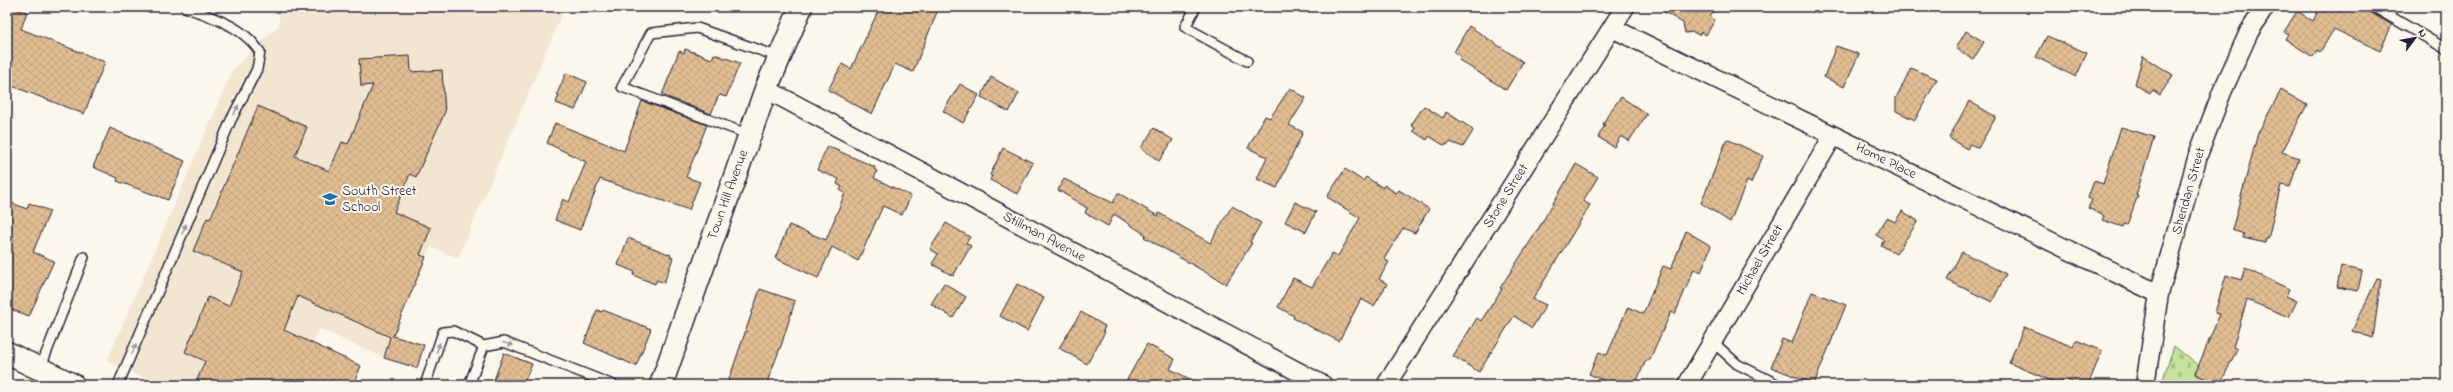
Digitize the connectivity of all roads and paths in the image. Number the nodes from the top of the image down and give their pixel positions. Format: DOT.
graph roads {
  1 [pos="185,7"];
  2 [pos="801,7"];
  3 [pos="1196,7"];
  4 [pos="1625,7"];
  5 [pos="2265,7"];
  6 [pos="2374,7"];
  7 [pos="1612,28"];
  8 [pos="2446,49"];
  9 [pos="779,57"];
  10 [pos="1247,61"];
  11 [pos="766,89"];
  12 [pos="750,134"];
  13 [pos="1833,136"];
  14 [pos="84,257"];
  15 [pos="2159,294"];
  16 [pos="1713,342"];
  17 [pos="484,346"];
  18 [pos="7,353"];
  19 [pos="40,369"];
  20 [pos="73,385"];
  21 [pos="118,385"];
  22 [pos="426,385"];
  23 [pos="469,385"];
  24 [pos="614,385"];
  25 [pos="660,385"];
  26 [pos="1323,385"];
  27 [pos="1386,385"];
  28 [pos="1688,385"];
  29 [pos="1779,385"];
  30 [pos="2145,385"];
  21 -- 1 [label="lane, one-way"];
  2 -- 9 [label="street, Town Hill Avenue"];
  3 -- 10 [label="lane"];
  4 -- 7 [label="street, Stone Street"];
  5 -- 15 [label="street, Sheridan Street"];
  6 -- 8 [label="lane"];
  7 -- 13 [label="street, Home Place"];
  7 -- 27 [label="street, Stone Street"];
  9 -- 11 [label="street, Town Hill Avenue"];
  9 -- 12 [label="lane"];
  11 -- 12 [label="street, Town Hill Avenue"];
  11 -- 26 [label="street, Stillman Avenue"];
  12 -- 25 [label="street, Town Hill Avenue"];
  13 -- 15 [label="street, Home Place"];
  13 -- 16 [label="street, Michael Street"];
  14 -- 19 [label="lane"];
  15 -- 30 [label="street, Sheridan Street"];
  16 -- 28 [label="street, Michael Street"];
  16 -- 29 [label="lane"];
  22 -- 17 [label="lane, one-way"];
  17 -- 23 [label="lane"];
  17 -- 24 [label="lane, one-way"];
  18 -- 19 [label="street"];
  19 -- 20 [label="street"];
}
